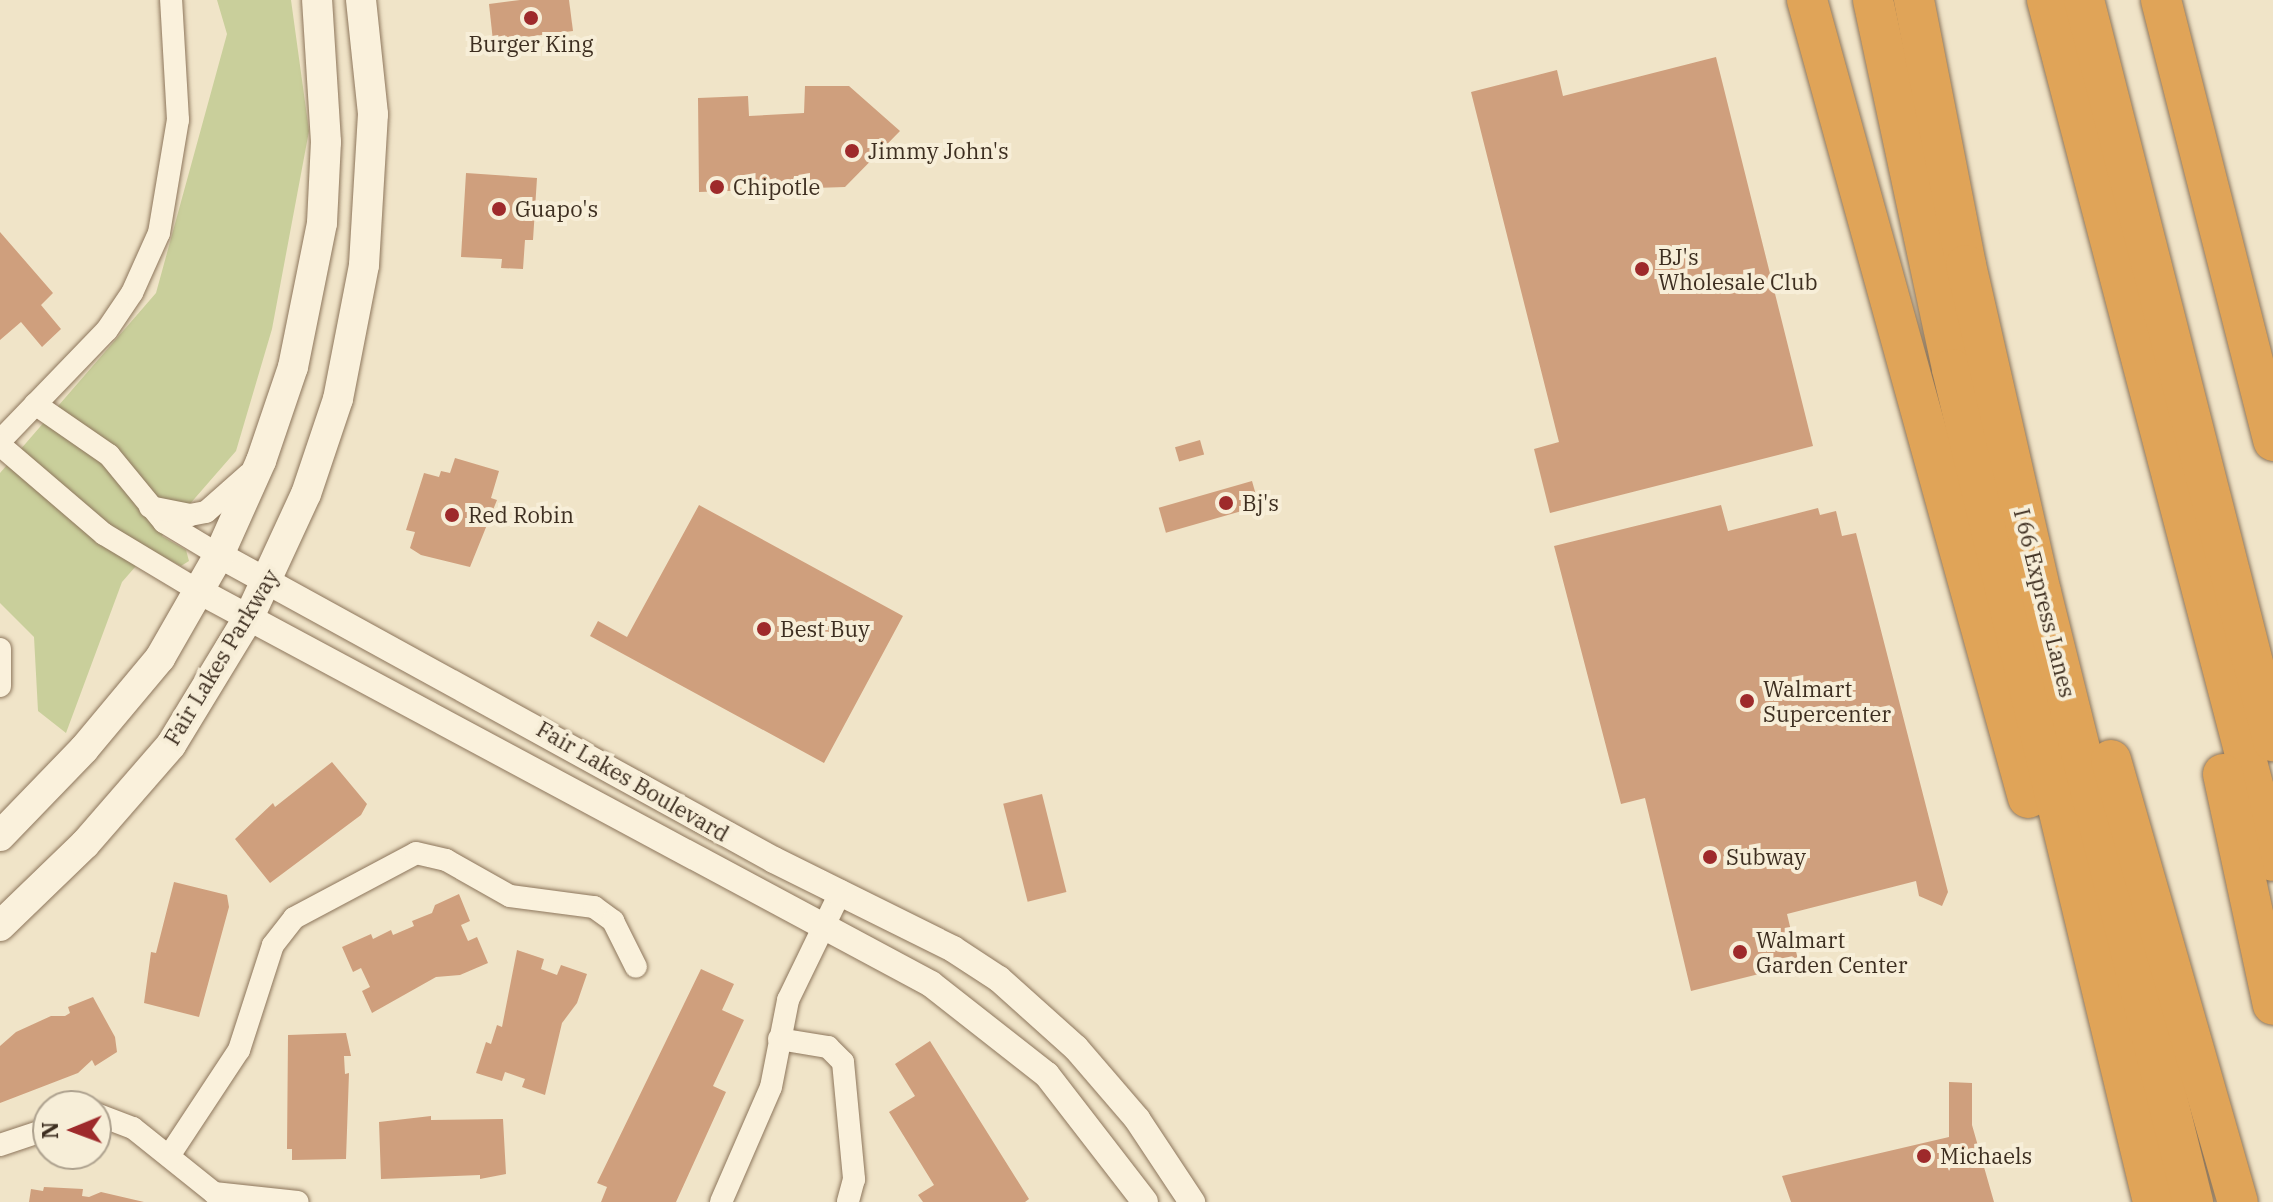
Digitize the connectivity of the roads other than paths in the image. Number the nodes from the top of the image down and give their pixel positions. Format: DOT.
graph roads {
  1 [pos="171,0"];
  2 [pos="317,0"];
  3 [pos="361,0"];
  4 [pos="1807,0"];
  5 [pos="1873,0"];
  6 [pos="1914,0"];
  7 [pos="2047,0"];
  8 [pos="2084,0"];
  9 [pos="2161,0"];
  10 [pos="1966,265"];
  11 [pos="35,404"];
  12 [pos="2273,441"];
  13 [pos="0,443"];
  14 [pos="261,461"];
  15 [pos="150,507"];
  16 [pos="219,555"];
  17 [pos="2197,580"];
  18 [pos="267,584"];
  19 [pos="199,591"];
  20 [pos="250,615"];
  21 [pos="0,649"];
  22 [pos="0,686"];
  23 [pos="2273,741"];
  24 [pos="0,836"];
  25 [pos="2273,861"];
  26 [pos="841,891"];
  27 [pos="823,925"];
  28 [pos="0,926"];
  29 [pos="636,967"];
  30 [pos="2273,1005"];
  31 [pos="779,1039"];
  32 [pos="2130,1101"];
  33 [pos="112,1120"];
  34 [pos="32,1134"];
  35 [pos="0,1145"];
  36 [pos="169,1156"];
  37 [pos="298,1202"];
  38 [pos="721,1202"];
  39 [pos="848,1202"];
  40 [pos="1145,1202"];
  41 [pos="1192,1202"];
  42 [pos="2153,1202"];
  43 [pos="2193,1202"];
  44 [pos="2238,1202"];
  1 -- 11 [label="street"];
  2 -- 14 [label="main road"];
  3 -- 18 [label="main road, Fair Lakes Parkway"];
  4 -- 32 [label="highway"];
  5 -- 32 [label="highway"];
  6 -- 10 [label="highway, I 66 Express Lanes"];
  7 -- 17 [label="highway"];
  8 -- 23 [label="highway"];
  9 -- 12 [label="highway"];
  10 -- 43 [label="highway, I 66 Express Lanes"];
  10 -- 44 [label="highway"];
  11 -- 13 [label="street"];
  11 -- 15 [label="street, Fair Lakes Boulevard"];
  13 -- 19 [label="street, Fair Lakes Boulevard"];
  14 -- 15 [label="street"];
  14 -- 16 [label="main road"];
  15 -- 16 [label="street, Fair Lakes Boulevard"];
  16 -- 18 [label="street, Fair Lakes Boulevard"];
  16 -- 19 [label="main road"];
  17 -- 25 [label="highway"];
  17 -- 30 [label="highway"];
  18 -- 20 [label="main road, Fair Lakes Parkway"];
  18 -- 26 [label="street, Fair Lakes Boulevard"];
  19 -- 20 [label="street, Fair Lakes Boulevard"];
  19 -- 24 [label="main road"];
  20 -- 27 [label="street, Fair Lakes Boulevard"];
  20 -- 28 [label="main road, Fair Lakes Parkway"];
  21 -- 22 [label="street"];
  26 -- 27 [label="street"];
  26 -- 41 [label="street, Fair Lakes Boulevard"];
  27 -- 31 [label="street"];
  27 -- 40 [label="street, Fair Lakes Boulevard"];
  29 -- 36 [label="street"];
  31 -- 38 [label="street"];
  31 -- 39 [label="street"];
  32 -- 42 [label="highway"];
  33 -- 36 [label="street"];
  34 -- 35 [label="street"];
  36 -- 37 [label="street"];
}
